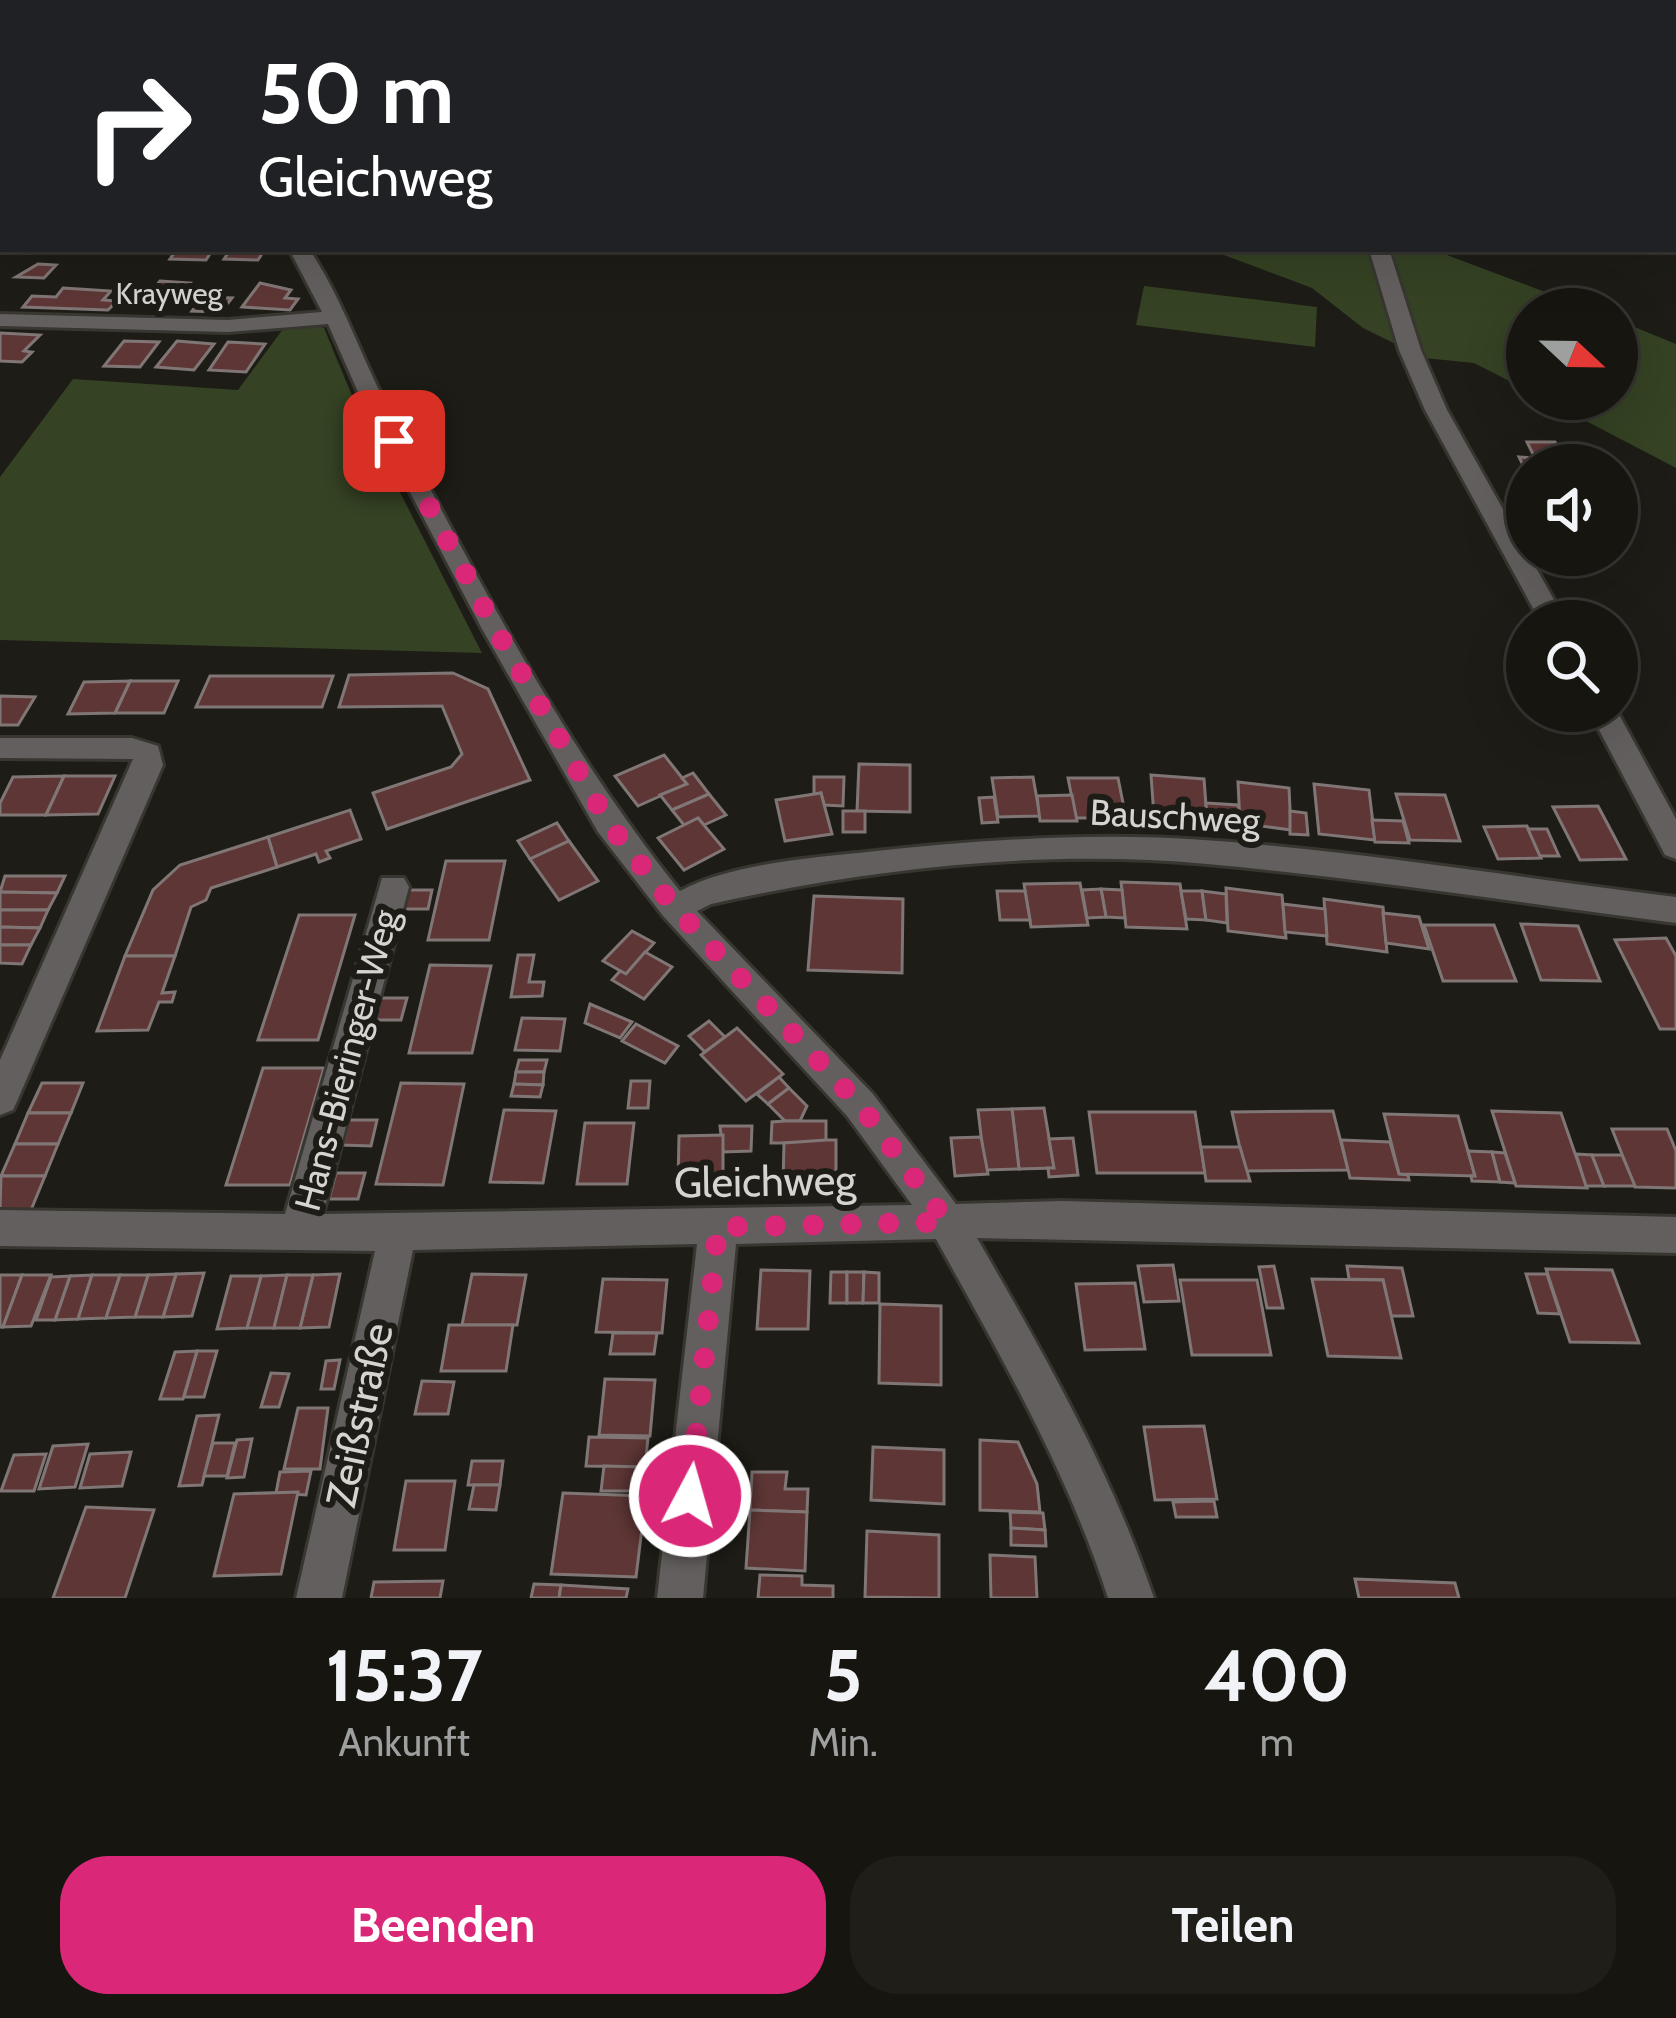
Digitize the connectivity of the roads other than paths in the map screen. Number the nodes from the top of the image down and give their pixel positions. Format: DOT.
graph roads {
  1 [pos="301,252"];
  2 [pos="1380,252"];
  3 [pos="337,317"];
  4 [pos="0,320"];
  5 [pos="1541,600"];
  6 [pos="1615,732"];
  7 [pos="0,748"];
  8 [pos="1676,847"];
  9 [pos="393,887"];
  10 [pos="675,908"];
  11 [pos="1676,910"];
  12 [pos="0,1099"];
  13 [pos="947,1222"];
  14 [pos="718,1227"];
  15 [pos="0,1228"];
  16 [pos="299,1232"];
  17 [pos="398,1233"];
  18 [pos="1676,1235"];
  19 [pos="320,1598"];
  20 [pos="680,1598"];
  21 [pos="1131,1598"];
  1 -- 3 [label="street"];
  2 -- 5 [label="street"];
  3 -- 4 [label="street, Krayweg"];
  3 -- 10 [label="street"];
  6 -- 8 [label="street"];
  7 -- 12 [label="street"];
  9 -- 16 [label="street, Hans-Bieringer-Weg"];
  10 -- 11 [label="street, Bauschweg"];
  10 -- 13 [label="street"];
  13 -- 14 [label="street, Gleichweg"];
  13 -- 18 [label="street, Gleichweg"];
  13 -- 21 [label="street"];
  14 -- 17 [label="street, Gleichweg"];
  14 -- 20 [label="street"];
  15 -- 16 [label="street, Gleichweg"];
  16 -- 17 [label="street, Gleichweg"];
  17 -- 19 [label="street, Zeißstraße"];
}
